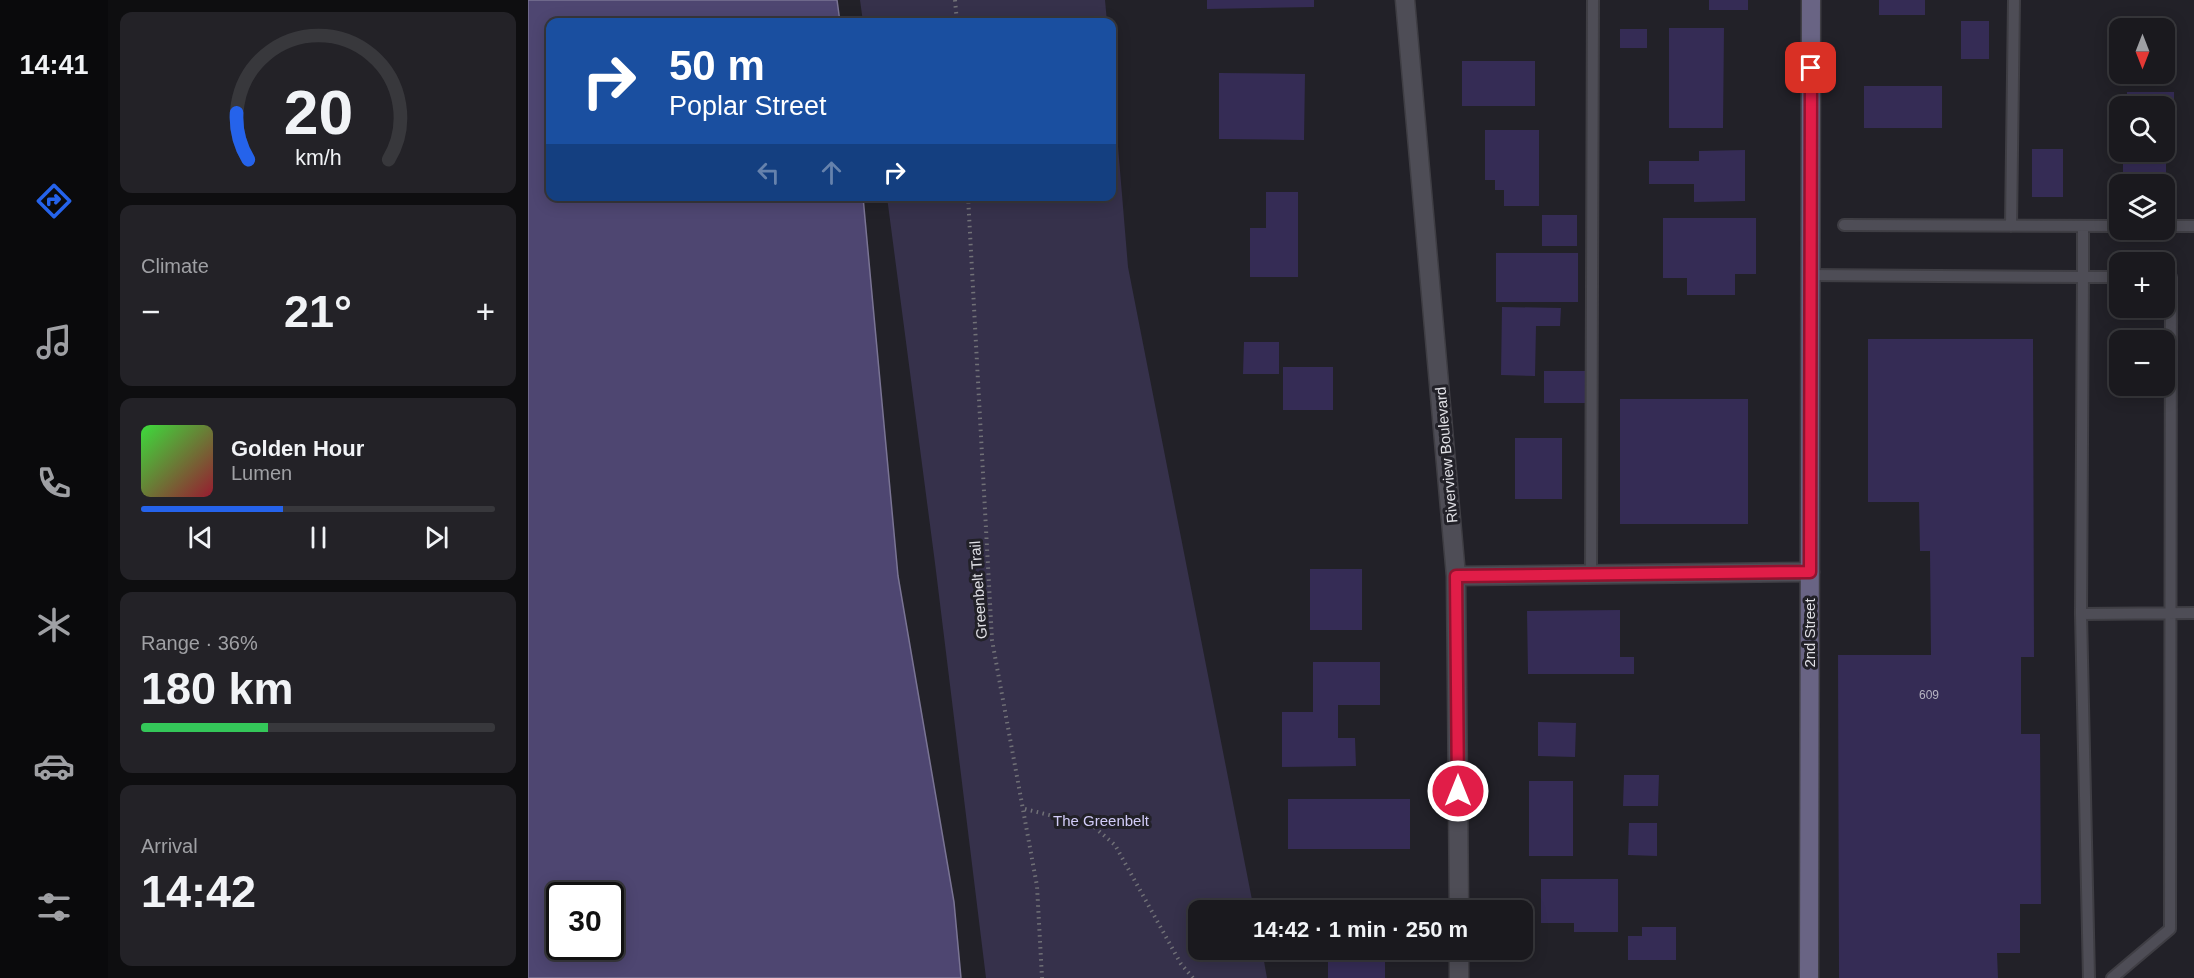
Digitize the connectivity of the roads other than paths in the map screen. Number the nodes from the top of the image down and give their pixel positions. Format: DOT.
graph roads {
  1 [pos="1405,0"];
  2 [pos="1593,0"];
  3 [pos="1811,0"];
  4 [pos="2014,0"];
  5 [pos="1844,225"];
  6 [pos="2011,226"];
  7 [pos="2083,226"];
  8 [pos="2109,226"];
  9 [pos="2175,226"];
  10 [pos="2194,226"];
  11 [pos="1810,275"];
  12 [pos="2083,277"];
  13 [pos="2109,277"];
  14 [pos="2171,318"];
  15 [pos="1810,572"];
  16 [pos="1591,574"];
  17 [pos="1456,576"];
  18 [pos="2169,613"];
  19 [pos="2194,613"];
  20 [pos="2081,614"];
  21 [pos="1459,900"];
  22 [pos="1459,960"];
  23 [pos="1459,978"];
  24 [pos="1809,978"];
  25 [pos="2089,978"];
  26 [pos="2112,978"];
  1 -- 17 [label="street, Riverview Boulevard"];
  2 -- 16 [label="lane"];
  3 -- 11 [label="street, 2nd Street"];
  4 -- 6 [label="lane"];
  5 -- 6 [label="lane"];
  6 -- 7 [label="lane"];
  7 -- 8 [label="lane"];
  7 -- 12 [label="lane"];
  9 -- 10 [label="lane"];
  11 -- 12 [label="lane"];
  11 -- 15 [label="street, 2nd Street"];
  12 -- 13 [label="lane"];
  12 -- 20 [label="lane"];
  14 -- 18 [label="lane"];
  15 -- 16 [label="street"];
  15 -- 24 [label="street, 2nd Street"];
  16 -- 17 [label="street"];
  17 -- 21 [label="street, Riverview Boulevard"];
  18 -- 19 [label="lane"];
  18 -- 20 [label="lane"];
  18 -- 26 [label="lane"];
  20 -- 25 [label="lane"];
  22 -- 23 [label="street"];
}
